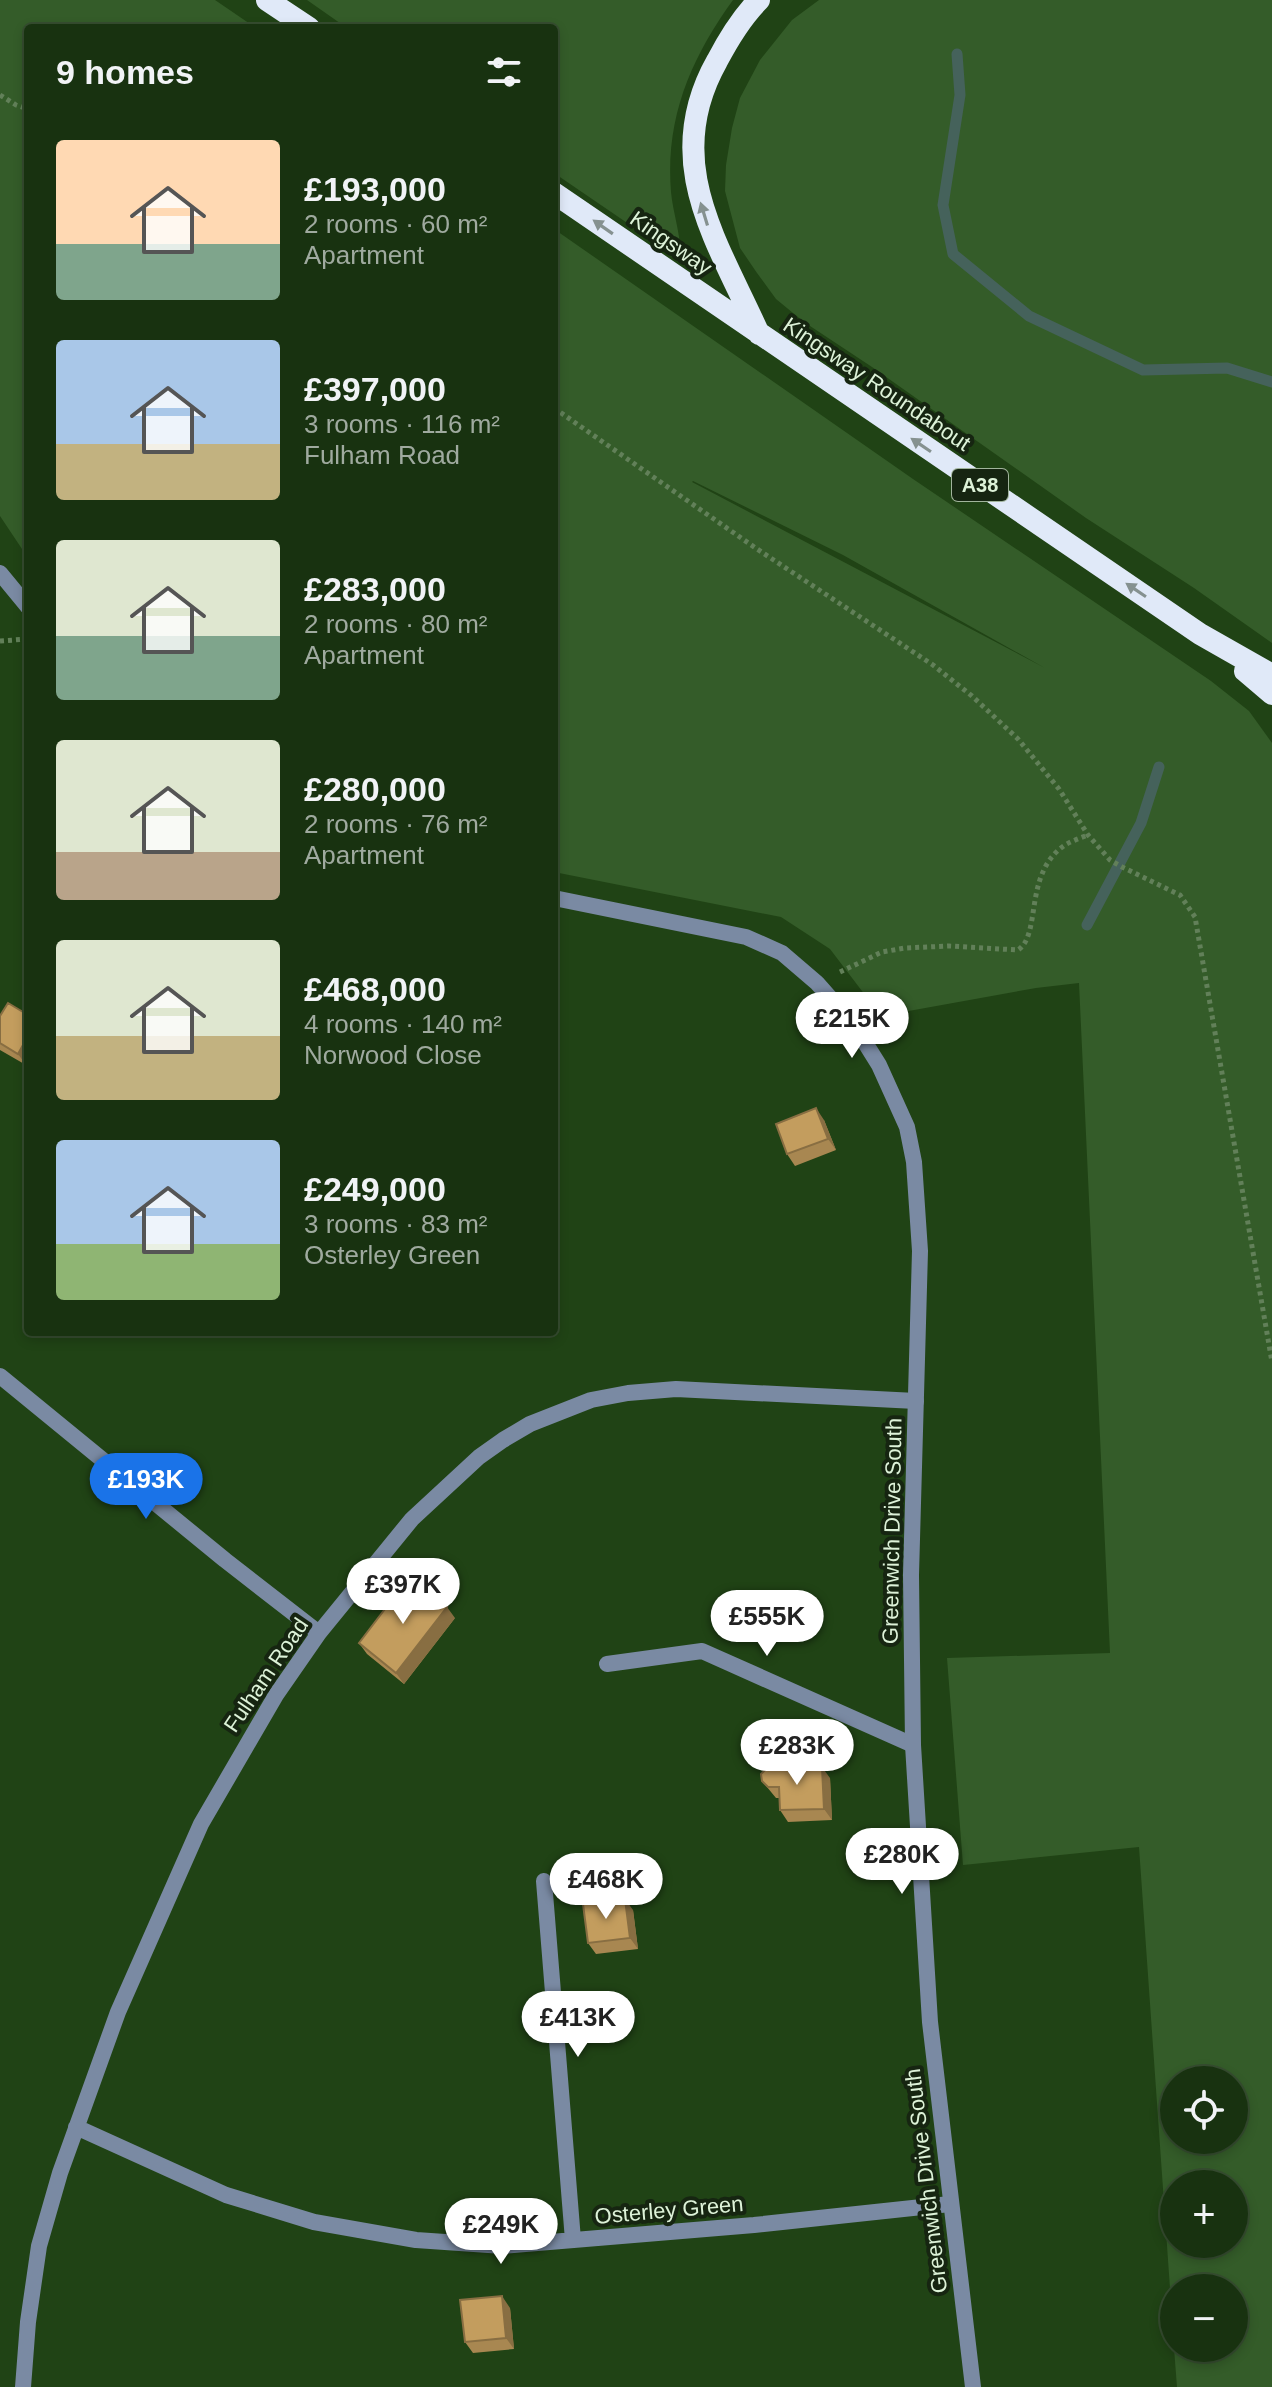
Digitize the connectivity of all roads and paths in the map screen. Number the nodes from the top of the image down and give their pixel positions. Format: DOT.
graph roads {
  1 [pos="267,0"];
  2 [pos="759,0"];
  3 [pos="303,24"];
  4 [pos="0,95"];
  5 [pos="24,108"];
  6 [pos="558,196"];
  7 [pos="759,335"];
  8 [pos="558,411"];
  9 [pos="0,573"];
  10 [pos="24,602"];
  11 [pos="1200,634"];
  12 [pos="24,639"];
  13 [pos="0,641"];
  14 [pos="1272,675"];
  15 [pos="1272,694"];
  16 [pos="1088,835"];
  17 [pos="558,899"];
  18 [pos="817,983"];
  19 [pos="1272,1362"];
  20 [pos="0,1376"];
  21 [pos="916,1401"];
  22 [pos="319,1633"];
  23 [pos="607,1664"];
  24 [pos="913,1745"];
  25 [pos="544,1881"];
  26 [pos="76,2127"];
  27 [pos="950,2204"];
  28 [pos="573,2240"];
  29 [pos="23,2387"];
  30 [pos="973,2387"];
  1 -- 3 [label="highway"];
  7 -- 2 [label="highway, Kingsway Roundabout, one-way"];
  4 -- 5 [label="path"];
  7 -- 6 [label="highway, Kingsway / A38, one-way"];
  11 -- 7 [label="highway, Kingsway Roundabout / A38, one-way"];
  8 -- 16 [label="path"];
  9 -- 10 [label="street"];
  11 -- 14 [label="highway, Kingsway Roundabout / A38"];
  11 -- 15 [label="highway, A38"];
  12 -- 13 [label="path"];
  16 -- 18 [label="path"];
  16 -- 19 [label="path"];
  17 -- 18 [label="street, Greenwich Drive South"];
  18 -- 21 [label="street, Greenwich Drive South"];
  20 -- 22 [label="street"];
  21 -- 22 [label="street, Fulham Road"];
  21 -- 24 [label="street, Greenwich Drive South"];
  22 -- 26 [label="street, Fulham Road"];
  23 -- 24 [label="street"];
  24 -- 27 [label="street, Greenwich Drive South"];
  25 -- 28 [label="street"];
  26 -- 28 [label="street, Osterley Green"];
  26 -- 29 [label="street, Fulham Road"];
  27 -- 28 [label="street, Osterley Green"];
  27 -- 30 [label="street, Greenwich Drive South"];
}
